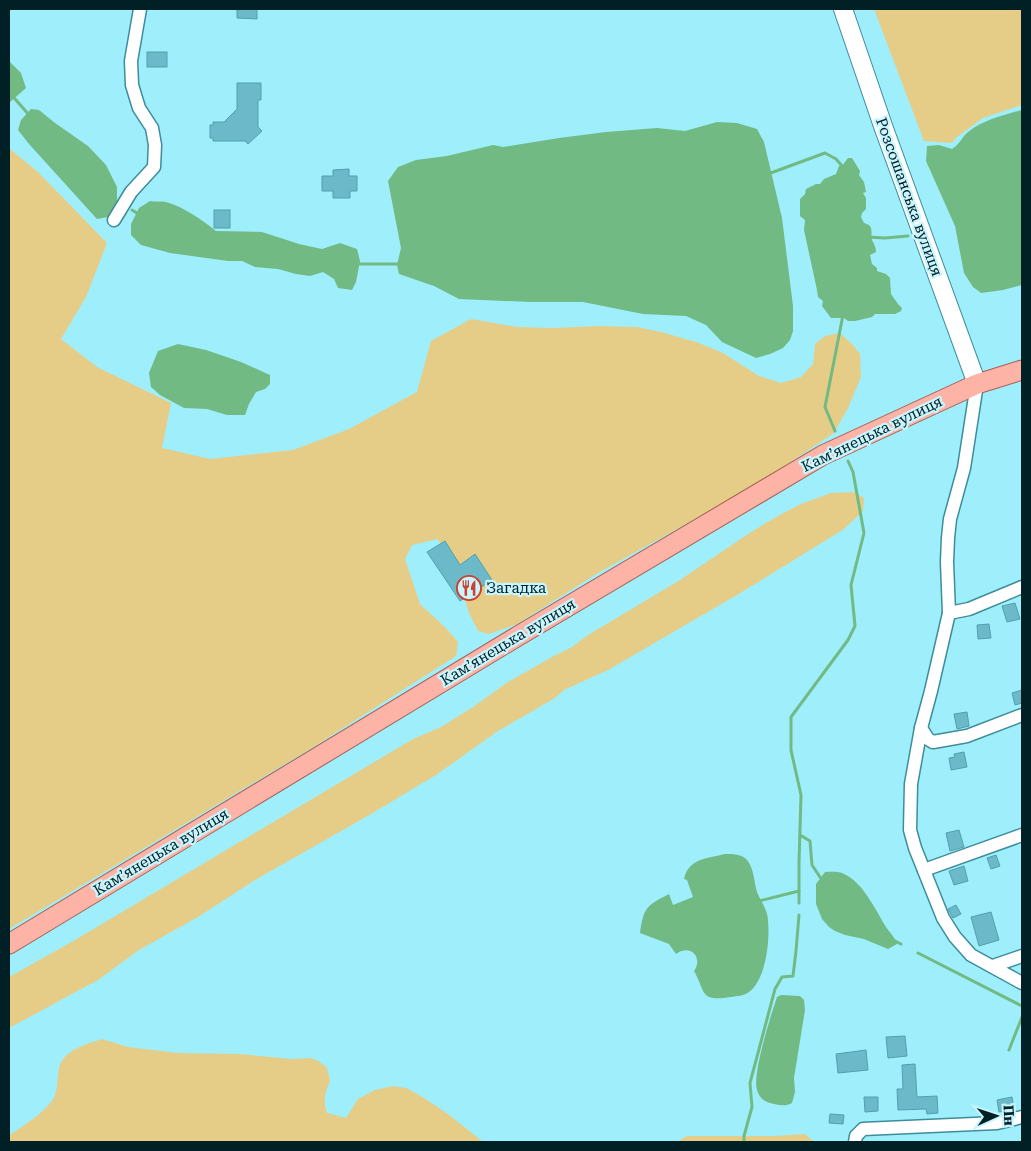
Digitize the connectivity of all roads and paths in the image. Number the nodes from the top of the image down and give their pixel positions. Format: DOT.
graph roads {
  1 [pos="140,9"];
  2 [pos="843,9"];
  3 [pos="114,220"];
  4 [pos="1022,370"];
  5 [pos="977,384"];
  6 [pos="1022,587"];
  7 [pos="949,613"];
  8 [pos="1022,715"];
  9 [pos="921,728"];
  10 [pos="1022,835"];
  11 [pos="924,870"];
  12 [pos="9,944"];
  13 [pos="1022,956"];
  14 [pos="992,966"];
  15 [pos="1022,983"];
  16 [pos="1022,1117"];
  17 [pos="855,1142"];
  1 -- 3 [label="street"];
  2 -- 5 [label="street, Розсошанська вулиця"];
  4 -- 5 [label="main road, Камʼянецька вулиця"];
  5 -- 7 [label="street"];
  5 -- 12 [label="main road, Камʼянецька вулиця"];
  6 -- 7 [label="street"];
  7 -- 9 [label="street"];
  8 -- 9 [label="street"];
  9 -- 11 [label="street"];
  10 -- 11 [label="street"];
  11 -- 14 [label="street"];
  13 -- 14 [label="street"];
  14 -- 15 [label="street"];
  16 -- 17 [label="street"];
}
